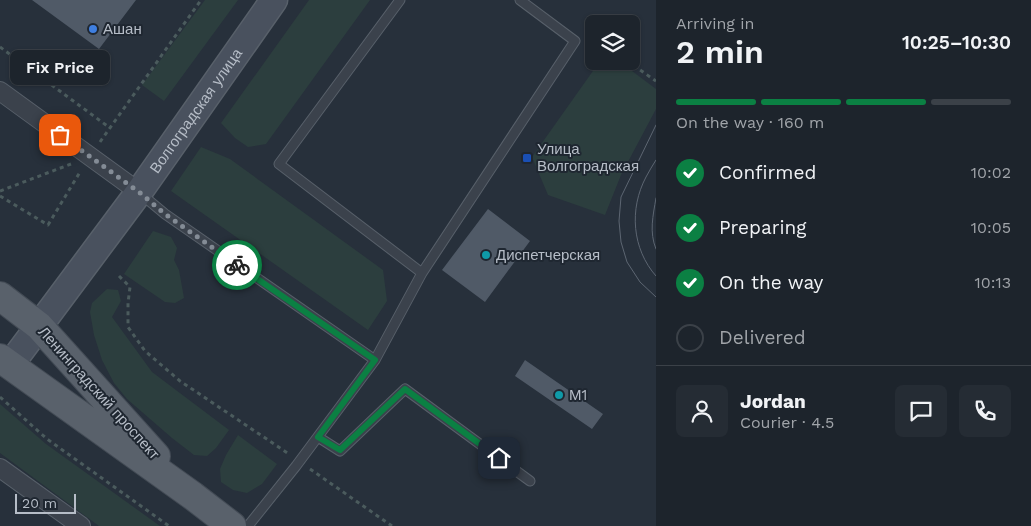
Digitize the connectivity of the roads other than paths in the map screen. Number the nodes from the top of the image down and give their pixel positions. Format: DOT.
graph roads {
  1 [pos="274,0"];
  2 [pos="400,0"];
  3 [pos="520,0"];
  4 [pos="0,91"];
  5 [pos="139,192"];
  6 [pos="422,273"];
  7 [pos="0,296"];
  8 [pos="38,326"];
  9 [pos="375,360"];
  10 [pos="5,361"];
  11 [pos="318,437"];
  12 [pos="0,468"];
  13 [pos="530,481"];
  14 [pos="193,496"];
  15 [pos="81,526"];
  16 [pos="232,526"];
  17 [pos="248,526"];
  1 -- 5 [label="street, Волгоградская улица"];
  2 -- 6 [label="lane"];
  3 -- 6 [label="lane"];
  4 -- 5 [label="street"];
  5 -- 8 [label="street, Волгоградская улица"];
  5 -- 9 [label="lane"];
  6 -- 9 [label="lane"];
  7 -- 8 [label="main road, Ленинградский проспект"];
  8 -- 10 [label="street, Волгоградская улица"];
  8 -- 14 [label="main road, Ленинградский проспект"];
  9 -- 11 [label="lane"];
  10 -- 14 [label="main road, Ленинградский проспект"];
  11 -- 13 [label="lane"];
  11 -- 17 [label="lane"];
  12 -- 15 [label="street"];
  14 -- 16 [label="main road, Ленинградский проспект"];
}
